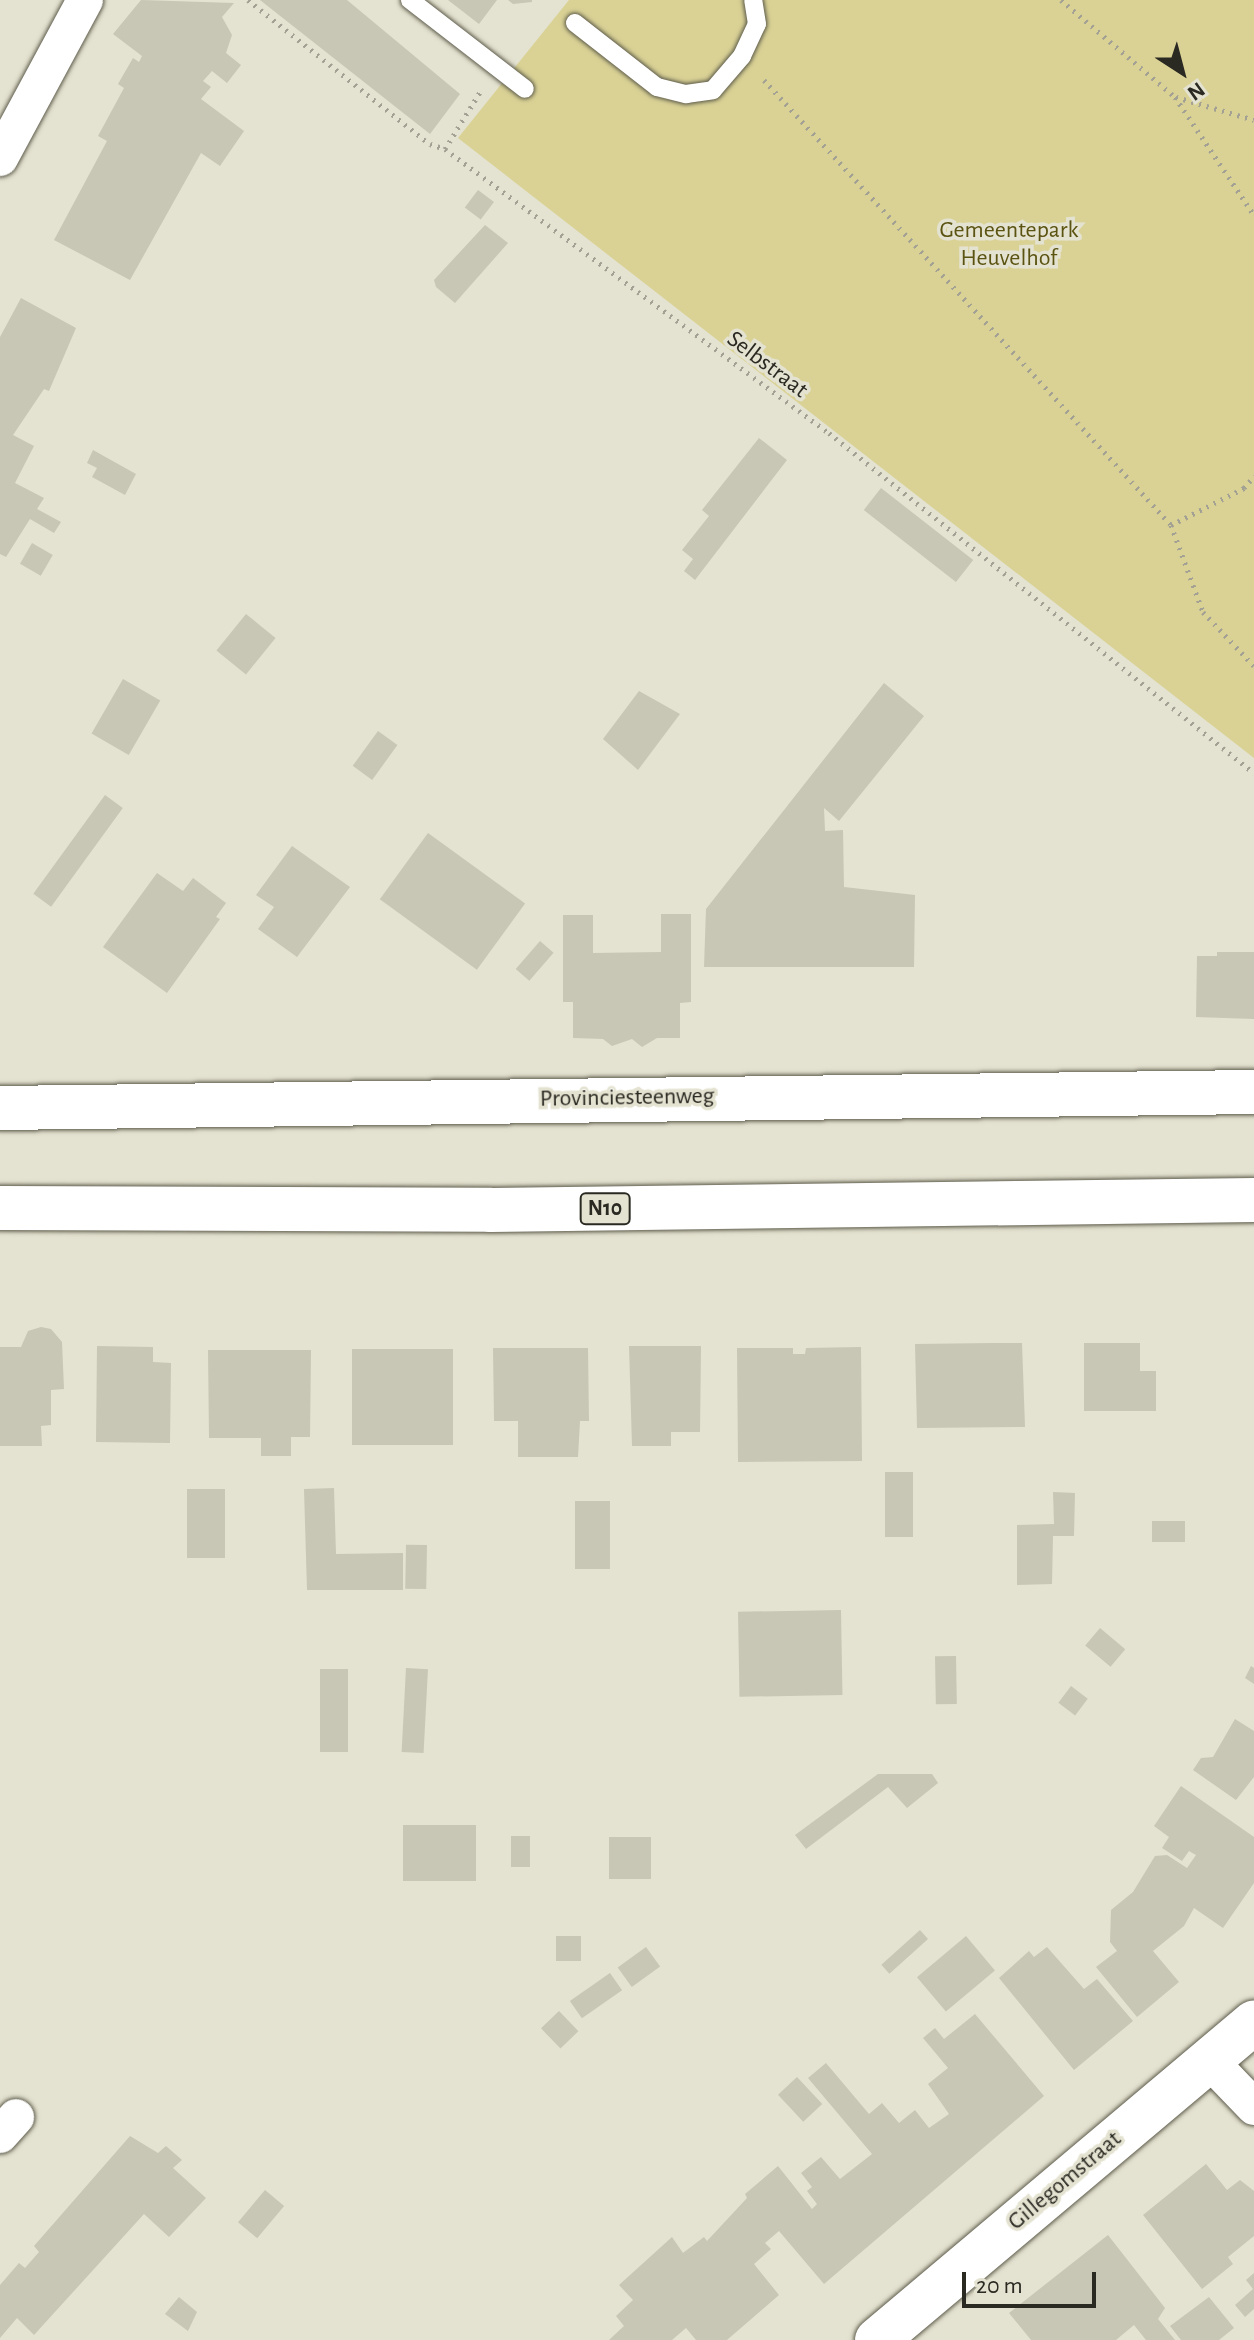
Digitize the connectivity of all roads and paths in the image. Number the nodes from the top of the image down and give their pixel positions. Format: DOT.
graph roads {
  1 [pos="85,0"];
  2 [pos="248,0"];
  3 [pos="410,0"];
  4 [pos="753,0"];
  5 [pos="1061,0"];
  6 [pos="575,23"];
  7 [pos="742,56"];
  8 [pos="495,67"];
  9 [pos="525,89"];
  10 [pos="1175,97"];
  11 [pos="1254,120"];
  12 [pos="445,149"];
  13 [pos="2,151"];
  14 [pos="1254,215"];
  15 [pos="1254,476"];
  16 [pos="1171,525"];
  17 [pos="1254,666"];
  18 [pos="1254,773"];
  19 [pos="1254,1092"];
  20 [pos="0,1108"];
  21 [pos="1254,1200"];
  22 [pos="0,1208"];
  23 [pos="1254,2023"];
  24 [pos="1209,2060"];
  25 [pos="1254,2107"];
  26 [pos="877,2340"];
  1 -- 13 [label="street"];
  2 -- 12 [label="path, Selbstraat"];
  3 -- 8 [label="lane"];
  4 -- 7 [label="lane"];
  5 -- 10 [label="path"];
  6 -- 7 [label="lane"];
  7 -- 16 [label="path"];
  8 -- 9 [label="lane"];
  8 -- 12 [label="path"];
  10 -- 11 [label="path"];
  10 -- 14 [label="path"];
  12 -- 18 [label="path, Selbstraat"];
  15 -- 16 [label="path"];
  16 -- 17 [label="path"];
  19 -- 20 [label="main road, Provinciesteenweg"];
  21 -- 22 [label="main road, N10"];
  23 -- 24 [label="main road, Gillegomstraat"];
  24 -- 25 [label="street"];
  24 -- 26 [label="main road, Gillegomstraat"];
}
